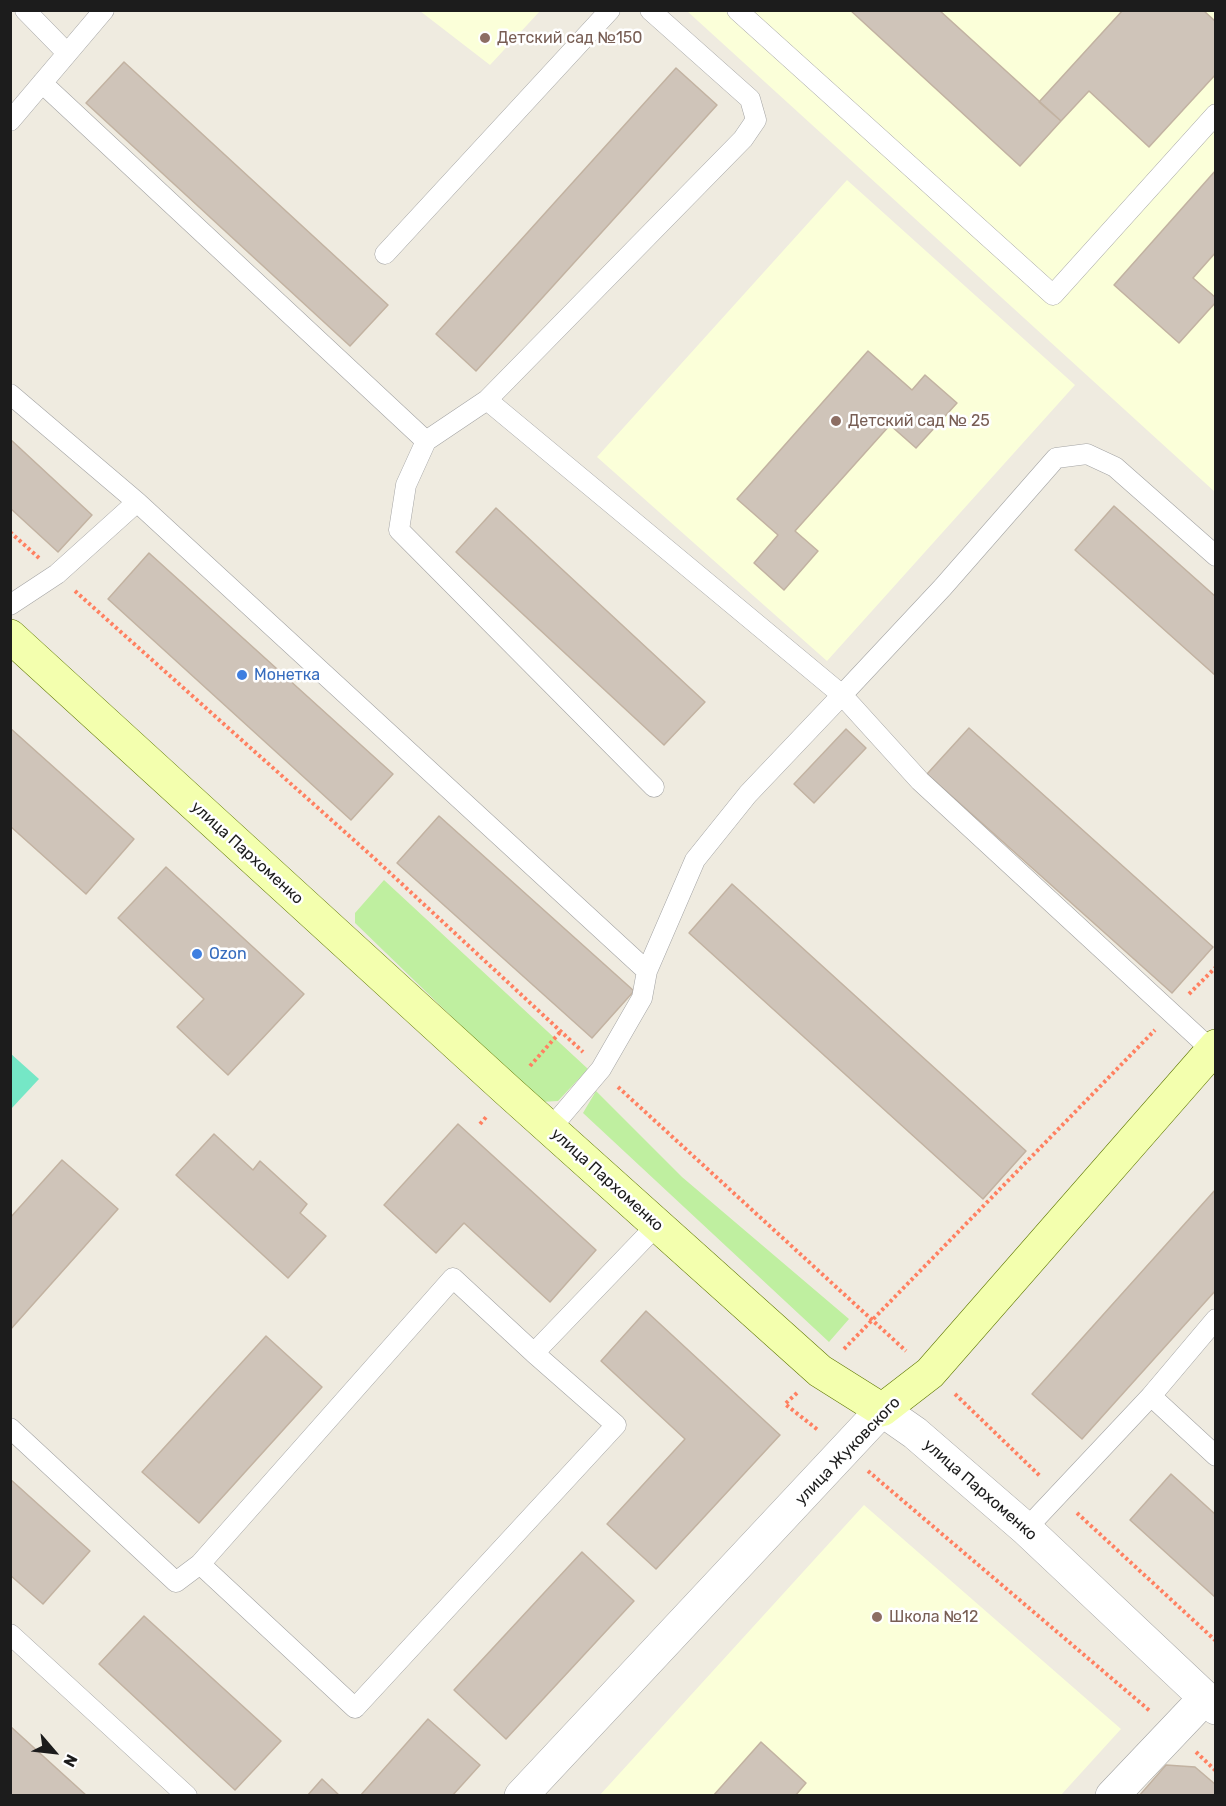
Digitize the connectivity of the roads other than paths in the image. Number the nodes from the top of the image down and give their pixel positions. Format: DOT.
graph roads {
  1 [pos="25,10"];
  2 [pos="104,10"];
  3 [pos="610,10"];
  4 [pos="650,10"];
  5 [pos="737,10"];
  6 [pos="66,52"];
  7 [pos="42,83"];
  8 [pos="1215,114"];
  9 [pos="10,121"];
  10 [pos="385,254"];
  11 [pos="10,394"];
  12 [pos="487,400"];
  13 [pos="426,441"];
  14 [pos="137,502"];
  15 [pos="1215,556"];
  16 [pos="10,605"];
  17 [pos="10,636"];
  18 [pos="842,695"];
  19 [pos="654,787"];
  20 [pos="647,971"];
  21 [pos="1214,1050"];
  22 [pos="550,1129"];
  23 [pos="657,1225"];
  24 [pos="1215,1319"];
  25 [pos="534,1353"];
  26 [pos="1150,1396"];
  27 [pos="882,1410"];
  28 [pos="10,1428"];
  29 [pos="1215,1456"];
  30 [pos="1026,1529"];
  31 [pos="200,1564"];
  32 [pos="10,1634"];
  33 [pos="1210,1703"];
  34 [pos="187,1796"];
  35 [pos="521,1796"];
  36 [pos="1112,1796"];
  1 -- 6 [label="lane"];
  2 -- 6 [label="lane"];
  3 -- 10 [label="lane"];
  4 -- 12 [label="lane"];
  5 -- 8 [label="lane"];
  6 -- 7 [label="lane"];
  7 -- 9 [label="lane"];
  7 -- 13 [label="lane"];
  11 -- 14 [label="lane"];
  12 -- 13 [label="lane"];
  12 -- 18 [label="lane"];
  13 -- 19 [label="lane"];
  14 -- 16 [label="lane"];
  14 -- 20 [label="lane"];
  15 -- 18 [label="lane"];
  17 -- 22 [label="street, улица Пархоменко"];
  18 -- 20 [label="lane"];
  18 -- 21 [label="lane"];
  20 -- 22 [label="lane"];
  21 -- 27 [label="street, улица Жуковского"];
  22 -- 23 [label="street, улица Пархоменко"];
  23 -- 25 [label="lane"];
  23 -- 27 [label="street, улица Пархоменко"];
  24 -- 26 [label="lane"];
  25 -- 31 [label="lane"];
  25 -- 31 [label="lane"];
  26 -- 29 [label="lane"];
  26 -- 30 [label="lane"];
  27 -- 30 [label="street, улица Пархоменко"];
  27 -- 35 [label="street, улица Жуковского"];
  28 -- 31 [label="lane"];
  30 -- 33 [label="street, улица Пархоменко"];
  32 -- 34 [label="lane"];
  33 -- 36 [label="street"];
}
